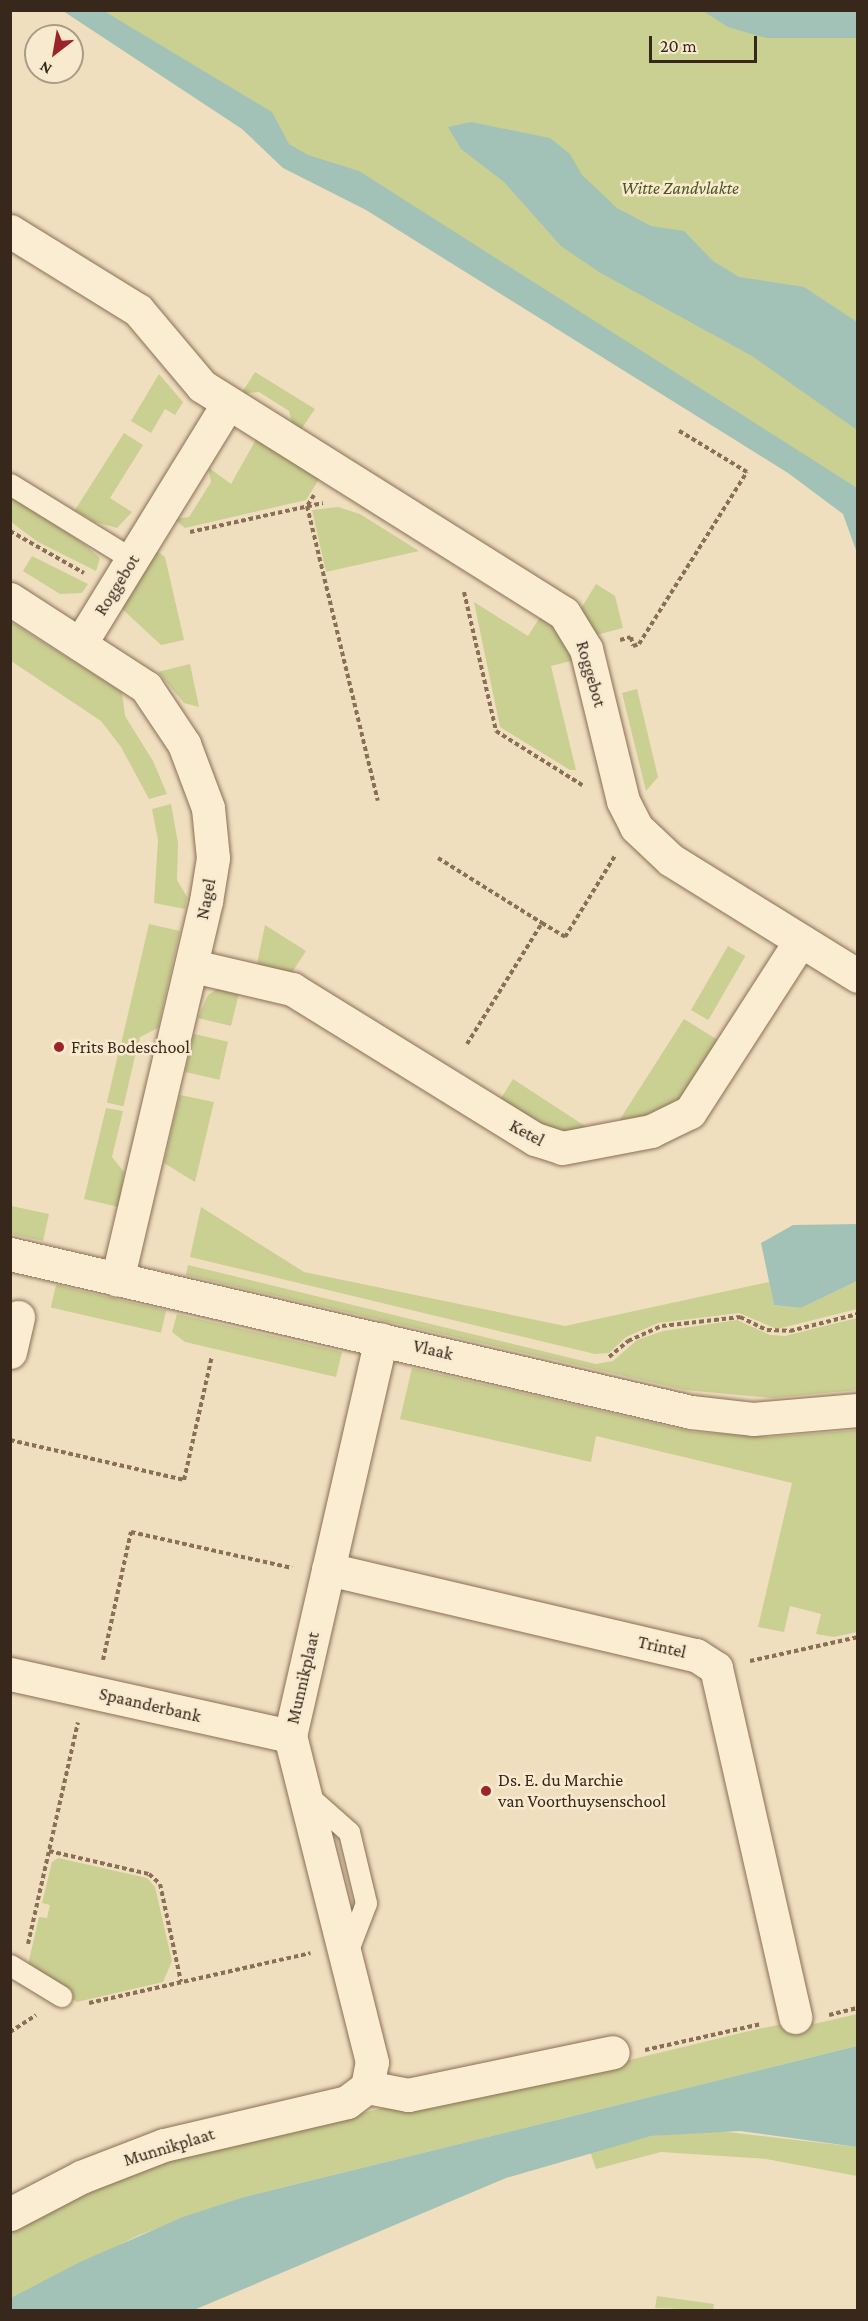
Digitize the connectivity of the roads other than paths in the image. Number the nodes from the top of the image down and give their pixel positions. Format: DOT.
graph roads {
  1 [pos="10,231"];
  2 [pos="228,403"];
  3 [pos="10,484"];
  4 [pos="132,559"];
  5 [pos="10,599"];
  6 [pos="80,644"];
  7 [pos="800,941"];
  8 [pos="193,966"];
  9 [pos="858,976"];
  10 [pos="10,1254"];
  11 [pos="117,1280"];
  12 [pos="18,1317"];
  13 [pos="381,1339"];
  14 [pos="10,1352"];
  15 [pos="858,1410"];
  16 [pos="313,1569"];
  17 [pos="10,1674"];
  18 [pos="290,1736"];
  19 [pos="16,1969"];
  20 [pos="70,2001"];
  21 [pos="795,2017"];
  22 [pos="613,2052"];
  23 [pos="367,2087"];
  24 [pos="10,2214"];
  1 -- 2 [label="street, Roggebot"];
  2 -- 4 [label="street, Roggebot"];
  2 -- 7 [label="street, Roggebot"];
  3 -- 4 [label="lane"];
  4 -- 6 [label="street, Roggebot"];
  5 -- 6 [label="street, Nagel"];
  6 -- 8 [label="street, Nagel"];
  7 -- 8 [label="street, Ketel"];
  7 -- 9 [label="street, Roggebot"];
  8 -- 11 [label="street, Nagel"];
  10 -- 11 [label="street, Vlaak"];
  11 -- 13 [label="street, Vlaak"];
  12 -- 14 [label="street"];
  13 -- 15 [label="street, Vlaak"];
  13 -- 16 [label="street, Munnikplaat"];
  16 -- 18 [label="street, Munnikplaat"];
  16 -- 21 [label="street, Trintel"];
  17 -- 18 [label="street, Spaanderbank"];
  18 -- 23 [label="street, Munnikplaat"];
  19 -- 20 [label="lane"];
  22 -- 23 [label="street"];
  23 -- 24 [label="street, Munnikplaat"];
}
